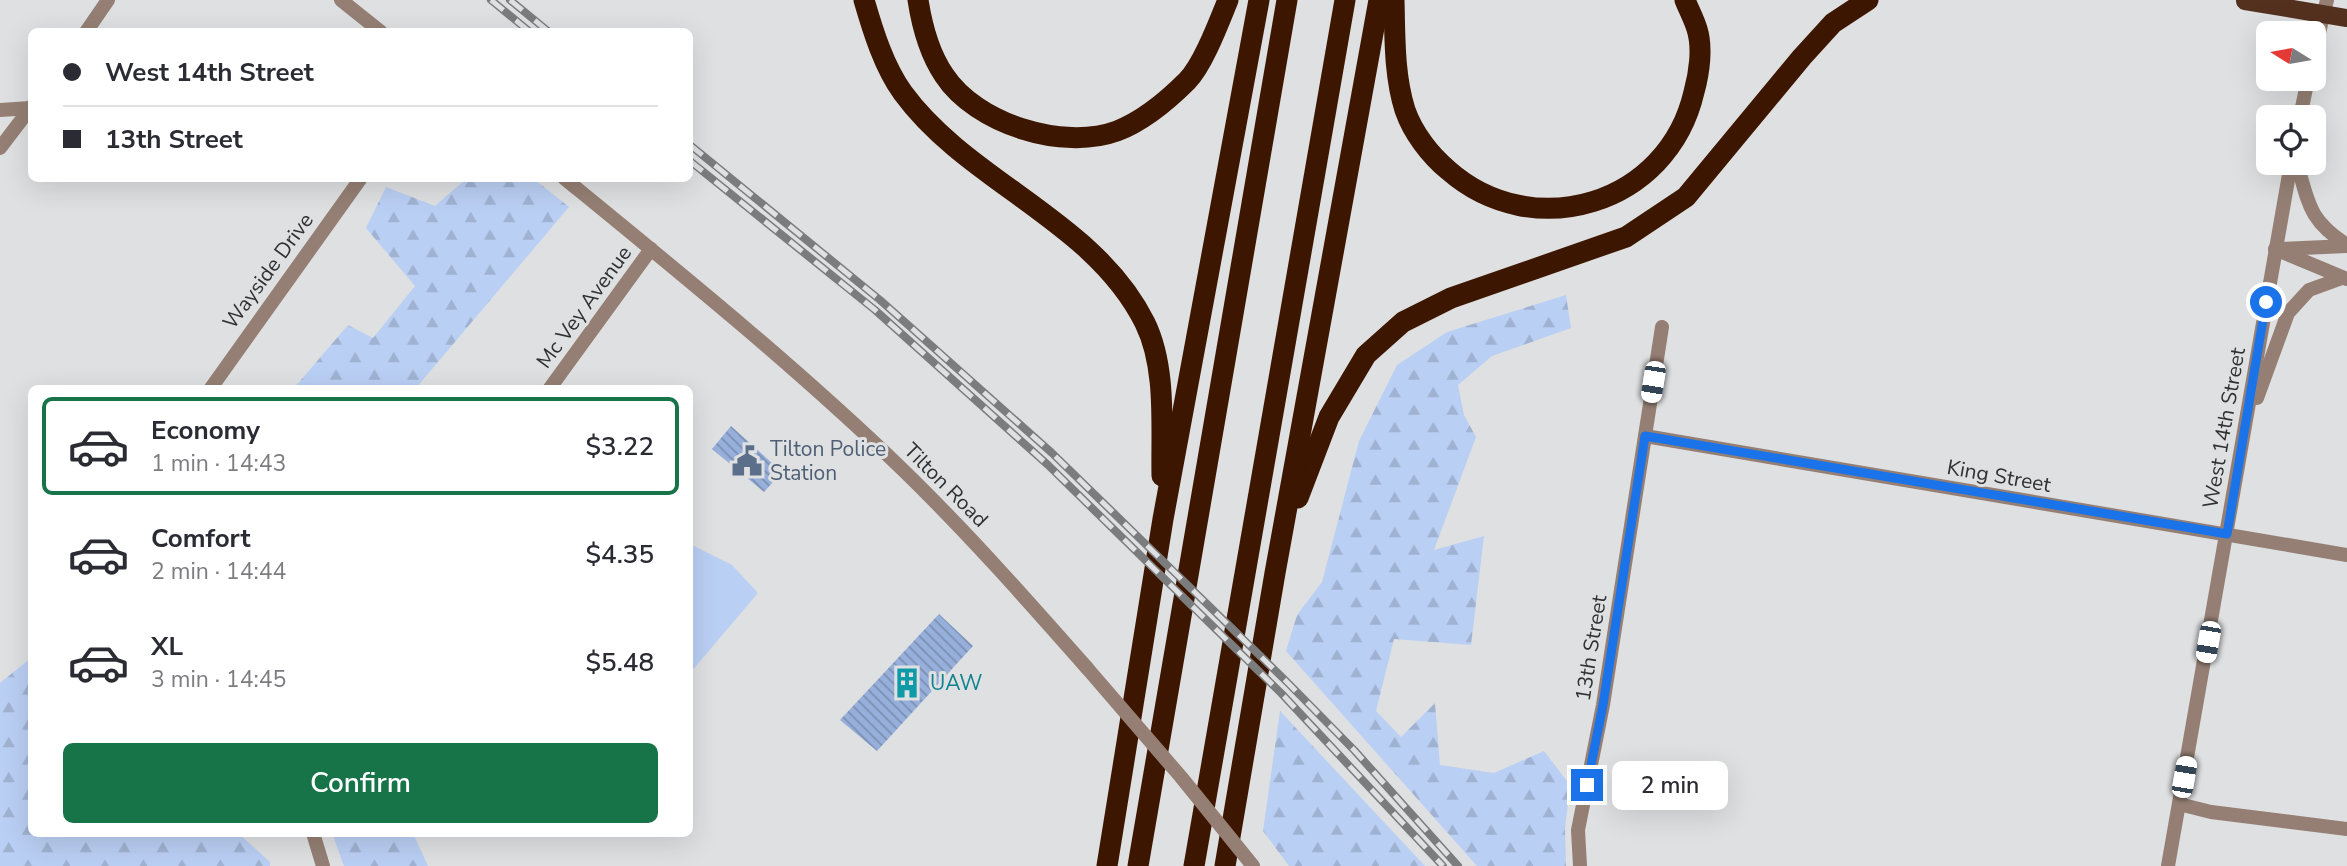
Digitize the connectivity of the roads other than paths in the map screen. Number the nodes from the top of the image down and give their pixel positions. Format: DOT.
graph roads {
  1 [pos="108,0"];
  2 [pos="341,0"];
  3 [pos="863,0"];
  4 [pos="918,0"];
  5 [pos="1228,0"];
  6 [pos="1259,0"];
  7 [pos="1287,0"];
  8 [pos="1345,0"];
  9 [pos="1379,0"];
  10 [pos="1394,0"];
  11 [pos="1685,0"];
  12 [pos="1868,0"];
  13 [pos="2328,0"];
  14 [pos="2245,1"];
  15 [pos="2347,18"];
  16 [pos="2323,21"];
  17 [pos="89,28"];
  18 [pos="376,28"];
  19 [pos="28,107"];
  20 [pos="0,110"];
  21 [pos="28,111"];
  22 [pos="0,148"];
  23 [pos="2289,175"];
  24 [pos="2300,175"];
  25 [pos="358,182"];
  26 [pos="569,182"];
  27 [pos="2347,245"];
  28 [pos="651,249"];
  29 [pos="2275,249"];
  30 [pos="2344,279"];
  31 [pos="1662,327"];
  32 [pos="213,385"];
  33 [pos="552,385"];
  34 [pos="2245,432"];
  35 [pos="1645,436"];
  36 [pos="1164,519"];
  37 [pos="2227,534"];
  38 [pos="2347,555"];
  39 [pos="1275,573"];
  40 [pos="2179,804"];
  41 [pos="2347,829"];
  42 [pos="314,837"];
  43 [pos="323,866"];
  44 [pos="1107,866"];
  45 [pos="1138,866"];
  46 [pos="1194,866"];
  47 [pos="1226,866"];
  48 [pos="1253,866"];
  49 [pos="1580,866"];
  50 [pos="2168,866"];
  1 -- 17 [label="street"];
  2 -- 18 [label="street"];
  3 -- 36 [label="highway"];
  4 -- 5 [label="highway"];
  6 -- 36 [label="highway"];
  7 -- 45 [label="highway"];
  8 -- 46 [label="highway"];
  9 -- 39 [label="highway"];
  10 -- 11 [label="highway"];
  12 -- 39 [label="highway"];
  13 -- 16 [label="street"];
  14 -- 15 [label="main road, bridge"];
  19 -- 20 [label="street"];
  21 -- 22 [label="street"];
  23 -- 29 [label="street, West 14th Street"];
  24 -- 27 [label="street"];
  25 -- 32 [label="street, Wayside Drive"];
  26 -- 28 [label="street, Tilton Road"];
  27 -- 29 [label="street"];
  28 -- 33 [label="street, Mc Vey Avenue"];
  28 -- 48 [label="street, Tilton Road, bridge"];
  29 -- 30 [label="street"];
  29 -- 34 [label="street, West 14th Street"];
  30 -- 34 [label="street"];
  31 -- 35 [label="street, 13th Street"];
  34 -- 37 [label="street, West 14th Street"];
  35 -- 37 [label="street, King Street"];
  35 -- 49 [label="street, 13th Street"];
  36 -- 44 [label="highway"];
  37 -- 38 [label="street, King Street"];
  37 -- 40 [label="street, West 14th Street"];
  39 -- 47 [label="highway"];
  40 -- 41 [label="street"];
  40 -- 50 [label="street, West 14th Street"];
  42 -- 43 [label="street"];
}
